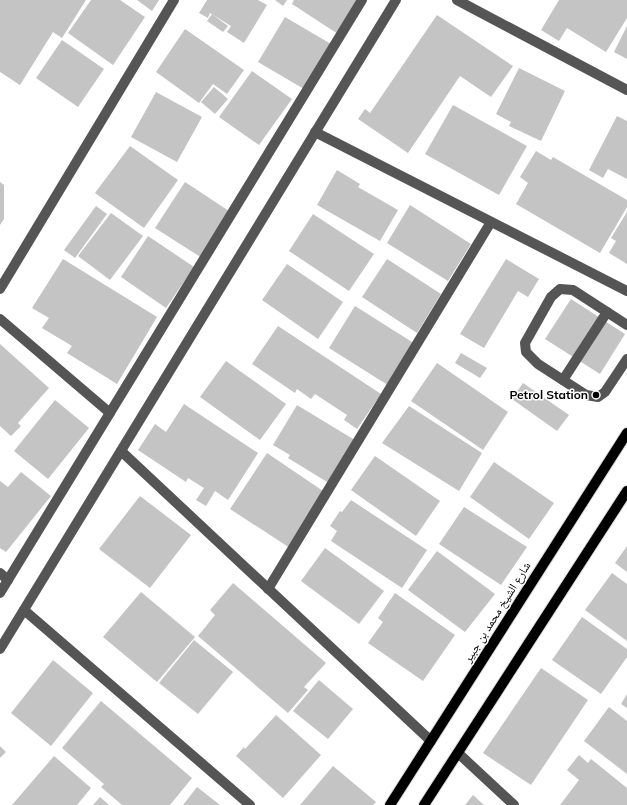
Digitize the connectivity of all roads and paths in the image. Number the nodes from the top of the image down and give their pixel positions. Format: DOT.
graph roads {
  1 [pos="174,0"];
  2 [pos="362,0"];
  3 [pos="396,0"];
  4 [pos="457,0"];
  5 [pos="627,90"];
  6 [pos="315,132"];
  7 [pos="491,222"];
  8 [pos="0,289"];
  9 [pos="627,291"];
  10 [pos="607,312"];
  11 [pos="0,319"];
  12 [pos="627,325"];
  13 [pos="626,364"];
  14 [pos="563,380"];
  15 [pos="110,413"];
  16 [pos="627,433"];
  17 [pos="121,451"];
  18 [pos="627,491"];
  19 [pos="0,573"];
  20 [pos="8,580"];
  21 [pos="268,589"];
  22 [pos="0,593"];
  23 [pos="24,610"];
  24 [pos="0,649"];
  25 [pos="431,741"];
  26 [pos="458,753"];
  27 [pos="250,805"];
  28 [pos="390,805"];
  29 [pos="424,805"];
  30 [pos="514,805"];
  1 -- 8 [label="street"];
  2 -- 15 [label="street"];
  3 -- 6 [label="street"];
  4 -- 5 [label="street"];
  6 -- 7 [label="street"];
  6 -- 17 [label="street"];
  7 -- 9 [label="street"];
  7 -- 21 [label="street"];
  10 -- 12 [label="street"];
  10 -- 14 [label="street"];
  10 -- 14 [label="street"];
  11 -- 15 [label="street"];
  13 -- 14 [label="street"];
  15 -- 20 [label="street"];
  16 -- 25 [label="main road, شارع الشيخ محمد بن جبير"];
  17 -- 21 [label="street"];
  17 -- 23 [label="street"];
  18 -- 26 [label="main road"];
  19 -- 20 [label="street"];
  20 -- 22 [label="street"];
  21 -- 25 [label="street"];
  23 -- 24 [label="street"];
  23 -- 27 [label="street"];
  25 -- 28 [label="main road, شارع الشيخ محمد بن جبير"];
  26 -- 29 [label="main road"];
  26 -- 30 [label="street"];
}
